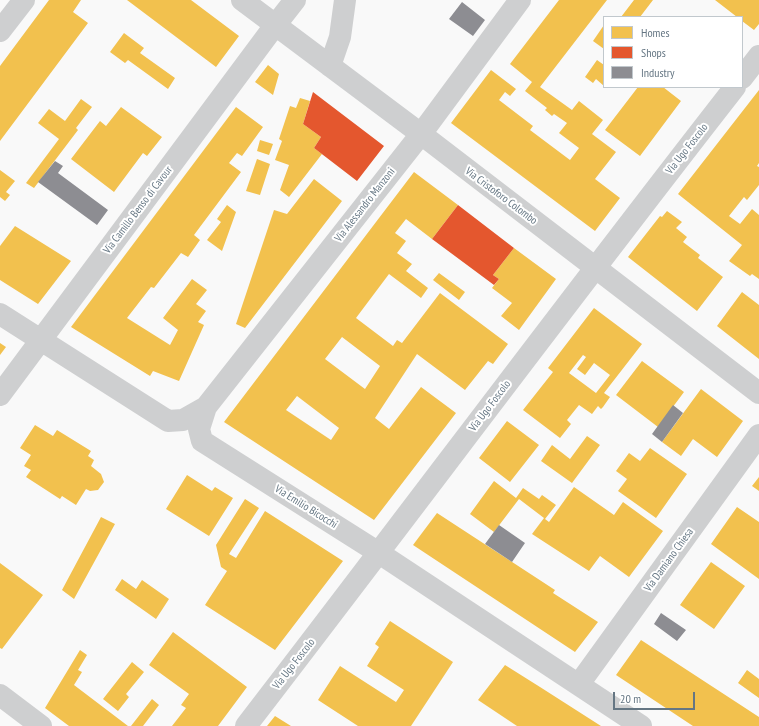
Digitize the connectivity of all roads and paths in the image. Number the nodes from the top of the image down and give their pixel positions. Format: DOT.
graph roads {
  1 [pos="24,0"];
  2 [pos="242,0"];
  3 [pos="295,0"];
  4 [pos="345,0"];
  5 [pos="520,0"];
  6 [pos="275,25"];
  7 [pos="0,31"];
  8 [pos="759,56"];
  9 [pos="330,66"];
  10 [pos="743,77"];
  11 [pos="734,88"];
  12 [pos="421,134"];
  13 [pos="594,267"];
  14 [pos="0,314"];
  15 [pos="41,340"];
  16 [pos="759,393"];
  17 [pos="0,395"];
  18 [pos="206,407"];
  19 [pos="759,435"];
  20 [pos="379,553"];
  21 [pos="579,684"];
  22 [pos="0,695"];
  23 [pos="41,726"];
  24 [pos="246,726"];
  25 [pos="641,726"];
  1 -- 7 [label="street"];
  2 -- 6 [label="street, Via Cristoforo Colombo"];
  3 -- 6 [label="street, Via Camillo Benso di Cavour"];
  4 -- 9 [label="street"];
  5 -- 12 [label="street, Via Alessandro Manzoni"];
  6 -- 9 [label="street, Via Cristoforo Colombo"];
  6 -- 15 [label="street, Via Camillo Benso di Cavour"];
  8 -- 10 [label="street"];
  9 -- 12 [label="street, Via Cristoforo Colombo"];
  11 -- 13 [label="street, Via Ugo Foscolo"];
  12 -- 13 [label="street, Via Cristoforo Colombo"];
  12 -- 18 [label="street, Via Alessandro Manzoni"];
  13 -- 16 [label="street, Via Cristoforo Colombo"];
  13 -- 20 [label="street, Via Ugo Foscolo"];
  14 -- 15 [label="street"];
  15 -- 17 [label="street, Via Camillo Benso di Cavour"];
  15 -- 18 [label="street"];
  18 -- 20 [label="street, Via Emilio Bicocchi"];
  19 -- 21 [label="street, Via Damiano Chiesa"];
  20 -- 21 [label="street, Via Emilio Bicocchi"];
  20 -- 24 [label="street, Via Ugo Foscolo"];
  21 -- 25 [label="street, Via Emilio Bicocchi"];
  22 -- 23 [label="street"];
}
